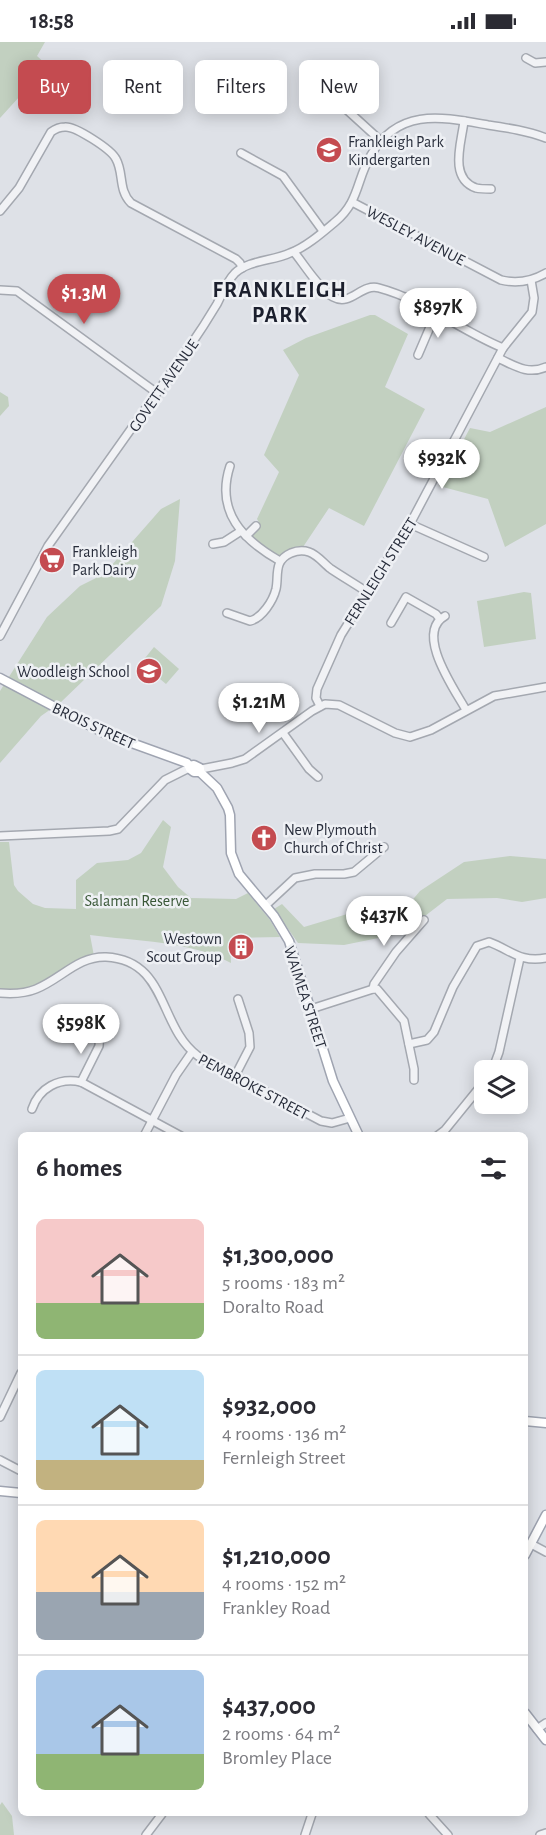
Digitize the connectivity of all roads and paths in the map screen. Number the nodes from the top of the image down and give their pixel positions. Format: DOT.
graph roads {
  1 [pos="526,58"];
  2 [pos="546,62"];
  3 [pos="351,114"];
  4 [pos="464,121"];
  5 [pos="546,138"];
  6 [pos="381,141"];
  7 [pos="241,153"];
  8 [pos="491,189"];
  9 [pos="352,202"];
  10 [pos="0,211"];
  11 [pos="323,231"];
  12 [pos="294,252"];
  13 [pos="242,268"];
  14 [pos="546,273"];
  15 [pos="531,280"];
  16 [pos="0,290"];
  17 [pos="436,313"];
  18 [pos="503,348"];
  19 [pos="418,355"];
  20 [pos="498,358"];
  21 [pos="546,367"];
  22 [pos="157,393"];
  23 [pos="230,466"];
  24 [pos="410,524"];
  25 [pos="256,526"];
  26 [pos="243,534"];
  27 [pos="213,544"];
  28 [pos="483,557"];
  29 [pos="280,561"];
  30 [pos="367,592"];
  31 [pos="227,613"];
  32 [pos="391,623"];
  33 [pos="0,636"];
  34 [pos="0,678"];
  35 [pos="546,687"];
  36 [pos="320,706"];
  37 [pos="466,710"];
  38 [pos="282,733"];
  39 [pos="189,767"];
  40 [pos="200,770"];
  41 [pos="318,777"];
  42 [pos="0,836"];
  43 [pos="384,847"];
  44 [pos="266,905"];
  45 [pos="424,920"];
  46 [pos="520,958"];
  47 [pos="546,958"];
  48 [pos="373,989"];
  49 [pos="0,993"];
  50 [pos="238,999"];
  51 [pos="311,1009"];
  52 [pos="100,1033"];
  53 [pos="409,1044"];
  54 [pos="192,1053"];
  55 [pos="496,1060"];
  56 [pos="235,1077"];
  57 [pos="414,1080"];
  58 [pos="81,1082"];
  59 [pos="474,1095"];
  60 [pos="32,1109"];
  61 [pos="350,1118"];
  62 [pos="152,1120"];
  63 [pos="146,1132"];
  64 [pos="174,1132"];
  65 [pos="357,1132"];
  66 [pos="443,1132"];
  67 [pos="18,1379"];
  68 [pos="0,1417"];
  69 [pos="528,1421"];
  70 [pos="546,1423"];
  71 [pos="0,1460"];
  72 [pos="18,1470"];
  73 [pos="0,1491"];
  74 [pos="18,1493"];
  75 [pos="546,1515"];
  76 [pos="531,1544"];
  77 [pos="528,1550"];
  78 [pos="546,1552"];
  79 [pos="546,1723"];
  80 [pos="531,1727"];
  81 [pos="546,1740"];
  82 [pos="160,1816"];
  83 [pos="311,1816"];
  84 [pos="431,1816"];
  85 [pos="546,1833"];
  86 [pos="146,1835"];
  87 [pos="305,1835"];
  88 [pos="448,1835"];
  89 [pos="540,1835"];
  1 -- 2 [label="street"];
  3 -- 6 [label="street"];
  4 -- 5 [label="street"];
  4 -- 6 [label="street"];
  4 -- 8 [label="street"];
  6 -- 9 [label="street"];
  7 -- 11 [label="street"];
  9 -- 11 [label="street"];
  9 -- 15 [label="street, WESLEY AVENUE"];
  10 -- 13 [label="street"];
  11 -- 12 [label="street"];
  12 -- 13 [label="street"];
  12 -- 17 [label="street"];
  13 -- 22 [label="street, GOVETT AVENUE"];
  14 -- 15 [label="street, WESLEY AVENUE"];
  15 -- 18 [label="street, FERNLEIGH STREET"];
  16 -- 22 [label="street"];
  17 -- 18 [label="street"];
  17 -- 19 [label="street"];
  18 -- 20 [label="street, FERNLEIGH STREET"];
  20 -- 21 [label="street"];
  20 -- 24 [label="street, FERNLEIGH STREET"];
  22 -- 33 [label="street, GOVETT AVENUE"];
  23 -- 26 [label="street"];
  24 -- 28 [label="street"];
  24 -- 30 [label="street, FERNLEIGH STREET"];
  25 -- 26 [label="street"];
  26 -- 27 [label="street"];
  26 -- 29 [label="street"];
  29 -- 30 [label="street"];
  29 -- 31 [label="street"];
  30 -- 36 [label="street, FERNLEIGH STREET"];
  32 -- 37 [label="street"];
  34 -- 39 [label="main road, BROIS STREET"];
  35 -- 37 [label="street"];
  36 -- 37 [label="street"];
  36 -- 38 [label="street"];
  38 -- 40 [label="street"];
  38 -- 41 [label="street"];
  39 -- 40 [label="main road, BROIS STREET"];
  39 -- 42 [label="street"];
  40 -- 44 [label="main road, WAIMEA STREET"];
  43 -- 44 [label="street"];
  44 -- 51 [label="main road, WAIMEA STREET"];
  45 -- 48 [label="street"];
  46 -- 47 [label="street"];
  46 -- 53 [label="street"];
  46 -- 55 [label="street"];
  48 -- 51 [label="street"];
  48 -- 53 [label="street"];
  49 -- 54 [label="street, PEMBROKE STREET"];
  50 -- 56 [label="street"];
  51 -- 61 [label="main road, WAIMEA STREET"];
  52 -- 58 [label="street"];
  53 -- 57 [label="street"];
  54 -- 56 [label="street, PEMBROKE STREET"];
  54 -- 62 [label="street"];
  56 -- 61 [label="street, PEMBROKE STREET"];
  58 -- 60 [label="street"];
  58 -- 62 [label="street"];
  59 -- 66 [label="street"];
  61 -- 65 [label="main road, WAIMEA STREET"];
  62 -- 63 [label="street"];
  62 -- 64 [label="street"];
  67 -- 68 [label="street"];
  69 -- 70 [label="main road"];
  71 -- 72 [label="street"];
  73 -- 74 [label="main road"];
  75 -- 76 [label="main road"];
  76 -- 77 [label="main road"];
  76 -- 78 [label="street"];
  79 -- 80 [label="street"];
  80 -- 81 [label="main road"];
  82 -- 86 [label="street"];
  83 -- 87 [label="street"];
  84 -- 88 [label="street"];
  85 -- 89 [label="street"];
}
